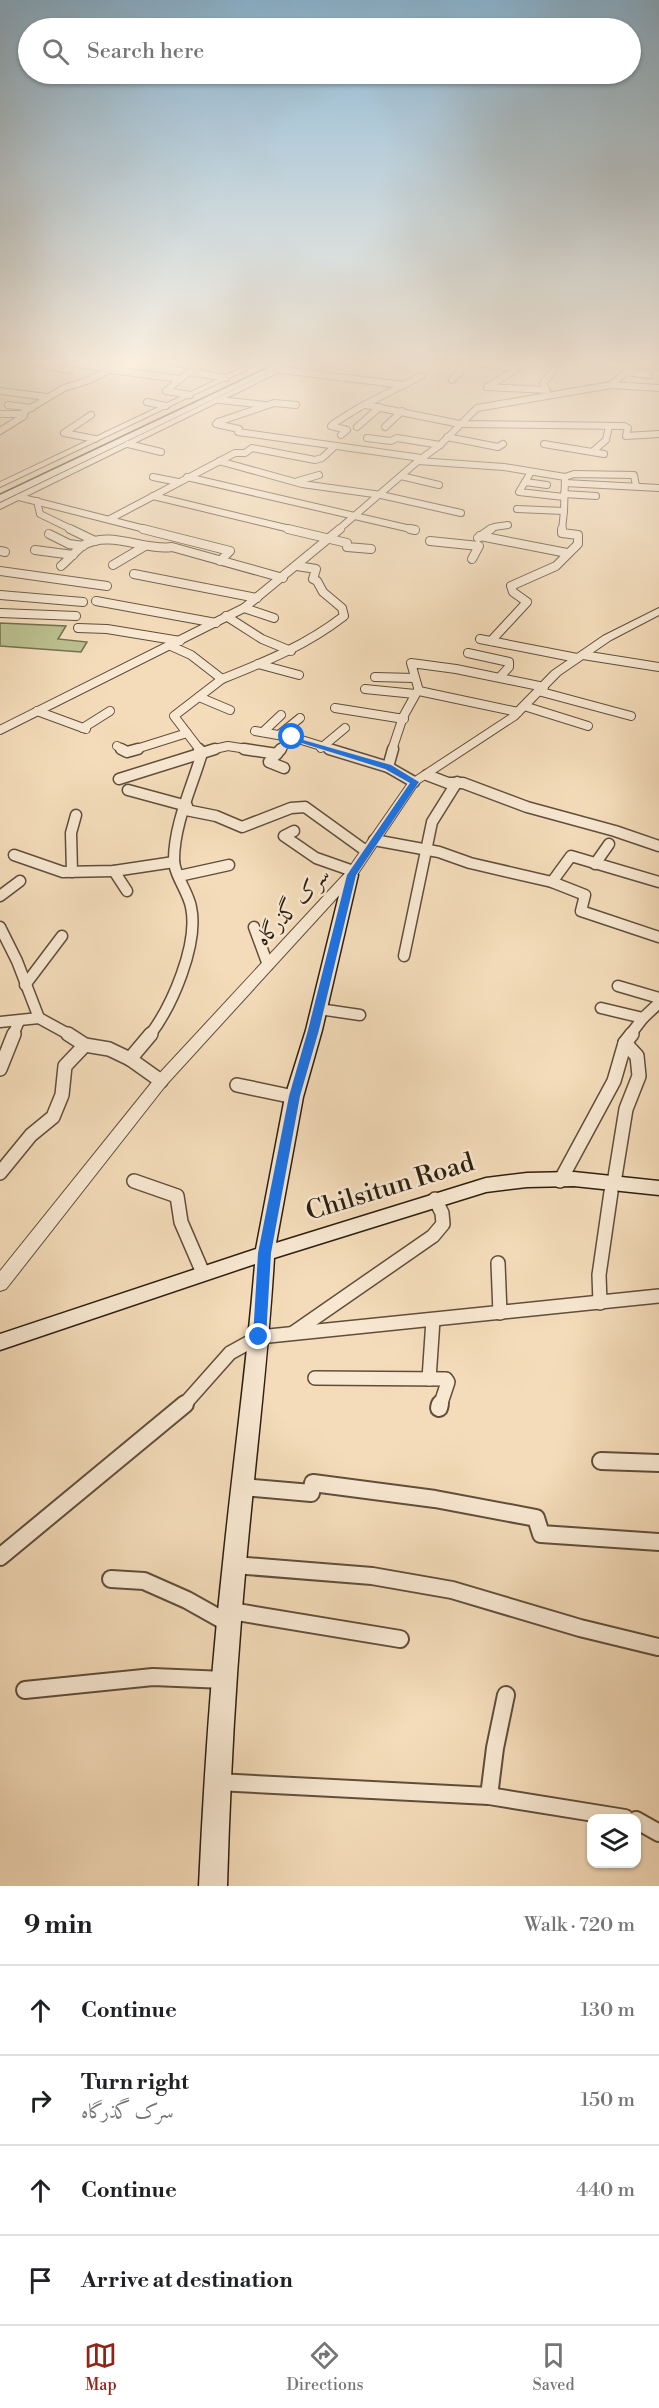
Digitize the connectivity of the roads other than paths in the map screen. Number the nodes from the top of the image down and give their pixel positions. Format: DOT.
graph roads {
  1 [pos="76,448"];
  2 [pos="95,448"];
  3 [pos="106,448"];
  4 [pos="120,448"];
  5 [pos="145,448"];
  6 [pos="251,448"];
  7 [pos="251,448"];
  8 [pos="332,448"];
  9 [pos="340,448"];
  10 [pos="436,448"];
  11 [pos="568,448"];
  12 [pos="597,448"];
  13 [pos="161,452"];
  14 [pos="592,452"];
  15 [pos="604,454"];
  16 [pos="494,459"];
  17 [pos="219,460"];
  18 [pos="420,460"];
  19 [pos="507,465"];
  20 [pos="531,472"];
  21 [pos="319,475"];
  22 [pos="401,476"];
  23 [pos="153,477"];
  24 [pos="188,477"];
  25 [pos="565,480"];
  26 [pos="298,481"];
  27 [pos="2,482"];
  28 [pos="178,482"];
  29 [pos="525,482"];
  30 [pos="438,485"];
  31 [pos="548,485"];
  32 [pos="636,486"];
  33 [pos="659,488"];
  34 [pos="0,491"];
  35 [pos="381,495"];
  36 [pos="153,496"];
  37 [pos="564,496"];
  38 [pos="596,496"];
  39 [pos="19,497"];
  40 [pos="0,499"];
  41 [pos="37,501"];
  42 [pos="0,506"];
  43 [pos="517,509"];
  44 [pos="564,511"];
  45 [pos="461,513"];
  46 [pos="357,516"];
  47 [pos="110,519"];
  48 [pos="508,525"];
  49 [pos="415,530"];
  50 [pos="49,534"];
  51 [pos="480,536"];
  52 [pos="328,538"];
  53 [pos="95,541"];
  54 [pos="430,542"];
  55 [pos="472,544"];
  56 [pos="83,546"];
  57 [pos="145,546"];
  58 [pos="371,549"];
  59 [pos="35,550"];
  60 [pos="567,553"];
  61 [pos="73,555"];
  62 [pos="471,559"];
  63 [pos="220,561"];
  64 [pos="113,565"];
  65 [pos="61,566"];
  66 [pos="297,566"];
  67 [pos="0,571"];
  68 [pos="134,574"];
  69 [pos="283,578"];
  70 [pos="107,586"];
  71 [pos="0,595"];
  72 [pos="257,598"];
  73 [pos="96,601"];
  74 [pos="83,602"];
  75 [pos="244,608"];
  76 [pos="659,611"];
  77 [pos="0,613"];
  78 [pos="76,616"];
  79 [pos="226,616"];
  80 [pos="274,618"];
  81 [pos="216,623"];
  82 [pos="78,628"];
  83 [pos="480,639"];
  84 [pos="491,641"];
  85 [pos="175,643"];
  86 [pos="291,651"];
  87 [pos="468,653"];
  88 [pos="580,657"];
  89 [pos="257,663"];
  90 [pos="659,667"];
  91 [pos="299,675"];
  92 [pos="375,677"];
  93 [pos="500,677"];
  94 [pos="414,678"];
  95 [pos="222,679"];
  96 [pos="364,689"];
  97 [pos="541,689"];
  98 [pos="416,692"];
  99 [pos="199,697"];
  100 [pos="335,708"];
  101 [pos="521,709"];
  102 [pos="230,710"];
  103 [pos="37,711"];
  104 [pos="110,711"];
  105 [pos="282,715"];
  106 [pos="631,716"];
  107 [pos="300,718"];
  108 [pos="404,719"];
  109 [pos="588,726"];
  110 [pos="345,728"];
  111 [pos="0,730"];
  112 [pos="187,733"];
  113 [pos="279,735"];
  114 [pos="292,737"];
  115 [pos="117,746"];
  116 [pos="321,748"];
  117 [pos="202,753"];
  118 [pos="277,754"];
  119 [pos="388,767"];
  120 [pos="284,768"];
  121 [pos="427,776"];
  122 [pos="118,778"];
  123 [pos="414,782"];
  124 [pos="457,782"];
  125 [pos="128,790"];
  126 [pos="187,808"];
  127 [pos="76,815"];
  128 [pos="294,831"];
  129 [pos="374,840"];
  130 [pos="609,844"];
  131 [pos="659,846"];
  132 [pos="366,851"];
  133 [pos="425,851"];
  134 [pos="14,855"];
  135 [pos="174,862"];
  136 [pos="595,864"];
  137 [pos="229,865"];
  138 [pos="114,871"];
  139 [pos="72,872"];
  140 [pos="352,873"];
  141 [pos="179,876"];
  142 [pos="20,881"];
  143 [pos="552,882"];
  144 [pos="659,882"];
  145 [pos="127,891"];
  146 [pos="0,896"];
  147 [pos="0,927"];
  148 [pos="254,927"];
  149 [pos="62,936"];
  150 [pos="659,937"];
  151 [pos="404,956"];
  152 [pos="268,965"];
  153 [pos="25,985"];
  154 [pos="618,986"];
  155 [pos="659,998"];
  156 [pos="659,1003"];
  157 [pos="601,1008"];
  158 [pos="319,1009"];
  159 [pos="360,1015"];
  160 [pos="39,1018"];
  161 [pos="643,1018"];
  162 [pos="19,1021"];
  163 [pos="0,1022"];
  164 [pos="625,1043"];
  165 [pos="85,1045"];
  166 [pos="129,1059"];
  167 [pos="0,1069"];
  168 [pos="162,1081"];
  169 [pos="237,1085"];
  170 [pos="294,1096"];
  171 [pos="0,1173"];
  172 [pos="135,1181"];
  173 [pos="560,1181"];
  174 [pos="612,1188"];
  175 [pos="659,1188"];
  176 [pos="659,1197"];
  177 [pos="435,1199"];
  178 [pos="265,1253"];
  179 [pos="498,1263"];
  180 [pos="203,1273"];
  181 [pos="0,1284"];
  182 [pos="659,1296"];
  183 [pos="600,1303"];
  184 [pos="500,1313"];
  185 [pos="433,1320"];
  186 [pos="290,1335"];
  187 [pos="259,1337"];
  188 [pos="0,1342"];
  189 [pos="315,1378"];
  190 [pos="429,1379"];
  191 [pos="440,1408"];
  192 [pos="602,1461"];
  193 [pos="659,1463"];
  194 [pos="243,1487"];
  195 [pos="659,1542"];
  196 [pos="0,1557"];
  197 [pos="234,1565"];
  198 [pos="111,1579"];
  199 [pos="231,1618"];
  200 [pos="400,1639"];
  201 [pos="659,1651"];
  202 [pos="225,1680"];
  203 [pos="25,1690"];
  204 [pos="506,1695"];
  205 [pos="217,1782"];
  206 [pos="489,1796"];
  207 [pos="600,1814"];
  208 [pos="641,1823"];
  209 [pos="659,1833"];
  210 [pos="213,1886"];
  1 -- 27 [label="street"];
  2 -- 34 [label="main road"];
  3 -- 40 [label="main road"];
  4 -- 39 [label="street"];
  5 -- 13 [label="street"];
  6 -- 17 [label="street"];
  7 -- 8 [label="street"];
  9 -- 18 [label="street"];
  10 -- 18 [label="street"];
  11 -- 14 [label="street"];
  12 -- 14 [label="street"];
  14 -- 15 [label="street"];
  16 -- 19 [label="street"];
  17 -- 24 [label="street"];
  17 -- 26 [label="street"];
  18 -- 19 [label="street"];
  18 -- 22 [label="street"];
  19 -- 20 [label="street"];
  20 -- 25 [label="street"];
  20 -- 29 [label="street"];
  21 -- 26 [label="street"];
  22 -- 30 [label="street"];
  22 -- 35 [label="street"];
  23 -- 28 [label="street"];
  24 -- 28 [label="street"];
  24 -- 46 [label="street"];
  25 -- 32 [label="street"];
  25 -- 32 [label="street"];
  25 -- 37 [label="street"];
  26 -- 35 [label="street"];
  28 -- 36 [label="street"];
  29 -- 31 [label="street"];
  29 -- 37 [label="street"];
  32 -- 33 [label="street"];
  35 -- 45 [label="street"];
  35 -- 46 [label="street"];
  36 -- 47 [label="street"];
  36 -- 52 [label="street"];
  37 -- 38 [label="street"];
  37 -- 44 [label="street"];
  39 -- 41 [label="street"];
  39 -- 42 [label="street"];
  41 -- 47 [label="street"];
  41 -- 53 [label="street"];
  43 -- 44 [label="street"];
  44 -- 60 [label="street"];
  46 -- 49 [label="street"];
  46 -- 52 [label="street"];
  47 -- 63 [label="street"];
  48 -- 51 [label="street"];
  50 -- 56 [label="street"];
  51 -- 55 [label="street"];
  51 -- 60 [label="street"];
  52 -- 58 [label="street"];
  52 -- 66 [label="street"];
  53 -- 56 [label="street"];
  53 -- 57 [label="street"];
  54 -- 55 [label="street"];
  55 -- 62 [label="street"];
  56 -- 61 [label="street"];
  57 -- 63 [label="street"];
  57 -- 64 [label="street"];
  59 -- 61 [label="street"];
  60 -- 84 [label="street"];
  61 -- 65 [label="street"];
  63 -- 69 [label="street"];
  66 -- 69 [label="street"];
  66 -- 86 [label="street"];
  67 -- 70 [label="street"];
  68 -- 72 [label="street"];
  69 -- 72 [label="street"];
  71 -- 74 [label="street"];
  72 -- 75 [label="street"];
  73 -- 81 [label="street"];
  75 -- 79 [label="street"];
  75 -- 80 [label="street"];
  76 -- 88 [label="street"];
  77 -- 78 [label="street"];
  79 -- 81 [label="street"];
  79 -- 86 [label="street"];
  81 -- 85 [label="street"];
  82 -- 85 [label="street"];
  83 -- 84 [label="street"];
  84 -- 88 [label="street"];
  85 -- 95 [label="street"];
  85 -- 103 [label="street"];
  86 -- 89 [label="street"];
  87 -- 93 [label="street"];
  88 -- 90 [label="street"];
  88 -- 97 [label="street"];
  89 -- 91 [label="street"];
  89 -- 95 [label="street"];
  92 -- 94 [label="street"];
  93 -- 94 [label="street"];
  93 -- 97 [label="street"];
  94 -- 98 [label="street"];
  95 -- 99 [label="street"];
  96 -- 98 [label="street"];
  97 -- 101 [label="street"];
  97 -- 106 [label="street"];
  98 -- 101 [label="street"];
  98 -- 108 [label="street"];
  99 -- 102 [label="street"];
  99 -- 112 [label="street"];
  100 -- 108 [label="street"];
  101 -- 109 [label="street"];
  101 -- 121 [label="street"];
  103 -- 104 [label="street"];
  103 -- 111 [label="street"];
  105 -- 113 [label="street"];
  107 -- 113 [label="street"];
  108 -- 119 [label="street"];
  110 -- 116 [label="street"];
  112 -- 115 [label="street"];
  112 -- 117 [label="street"];
  113 -- 114 [label="street"];
  114 -- 116 [label="street"];
  114 -- 118 [label="street"];
  116 -- 119 [label="street"];
  117 -- 118 [label="street"];
  117 -- 122 [label="street"];
  117 -- 126 [label="street"];
  118 -- 120 [label="street"];
  119 -- 123 [label="street"];
  121 -- 123 [label="street"];
  121 -- 124 [label="street"];
  123 -- 129 [label="street, سرک گذرگاه"];
  124 -- 131 [label="street"];
  124 -- 133 [label="street"];
  125 -- 126 [label="street"];
  126 -- 132 [label="street"];
  126 -- 135 [label="street"];
  127 -- 139 [label="street"];
  128 -- 140 [label="street"];
  129 -- 132 [label="street, سرک گذرگاه"];
  129 -- 133 [label="street"];
  130 -- 136 [label="street"];
  132 -- 140 [label="street, سرک گذرگاه"];
  133 -- 143 [label="street"];
  133 -- 151 [label="street"];
  134 -- 139 [label="street"];
  135 -- 138 [label="street"];
  135 -- 141 [label="street"];
  136 -- 143 [label="street"];
  136 -- 144 [label="street"];
  137 -- 141 [label="street"];
  138 -- 139 [label="street"];
  138 -- 145 [label="street"];
  140 -- 152 [label="street, سرک گذرگاه"];
  140 -- 158 [label="main road"];
  141 -- 166 [label="street"];
  142 -- 146 [label="street"];
  143 -- 150 [label="street"];
  147 -- 153 [label="street"];
  148 -- 152 [label="street"];
  149 -- 153 [label="street"];
  152 -- 168 [label="street, سرک گذرگاه"];
  153 -- 160 [label="street"];
  154 -- 155 [label="street"];
  156 -- 161 [label="street"];
  157 -- 161 [label="street"];
  158 -- 159 [label="street"];
  158 -- 170 [label="main road"];
  160 -- 162 [label="street"];
  160 -- 165 [label="street"];
  161 -- 164 [label="street"];
  162 -- 163 [label="street"];
  162 -- 167 [label="street"];
  164 -- 173 [label="street"];
  164 -- 174 [label="street"];
  165 -- 166 [label="street"];
  165 -- 171 [label="street"];
  166 -- 168 [label="street"];
  168 -- 181 [label="street, سرک گذرگاه"];
  169 -- 170 [label="street"];
  170 -- 178 [label="main road"];
  172 -- 180 [label="street"];
  173 -- 174 [label="main road, Chilsitun Road"];
  173 -- 177 [label="main road, Chilsitun Road"];
  174 -- 175 [label="main road, Chilsitun Road"];
  174 -- 176 [label="main road, Chilsitun Road"];
  174 -- 183 [label="street"];
  177 -- 178 [label="main road, Chilsitun Road"];
  177 -- 186 [label="street"];
  178 -- 180 [label="main road, Chilsitun Road"];
  178 -- 187 [label="main road"];
  179 -- 184 [label="street"];
  180 -- 188 [label="main road, Chilsitun Road"];
  182 -- 183 [label="street"];
  183 -- 184 [label="street"];
  184 -- 185 [label="street"];
  185 -- 186 [label="street"];
  185 -- 190 [label="street"];
  186 -- 187 [label="street"];
  187 -- 194 [label="main road"];
  187 -- 196 [label="street"];
  189 -- 190 [label="street"];
  190 -- 191 [label="street"];
  192 -- 193 [label="street"];
  194 -- 195 [label="street"];
  194 -- 197 [label="main road"];
  197 -- 199 [label="main road"];
  197 -- 201 [label="street"];
  198 -- 199 [label="street"];
  199 -- 200 [label="street"];
  199 -- 202 [label="main road"];
  202 -- 203 [label="street"];
  202 -- 205 [label="main road"];
  204 -- 206 [label="street"];
  205 -- 206 [label="street"];
  205 -- 210 [label="main road"];
  206 -- 207 [label="street"];
  208 -- 209 [label="street"];
}
